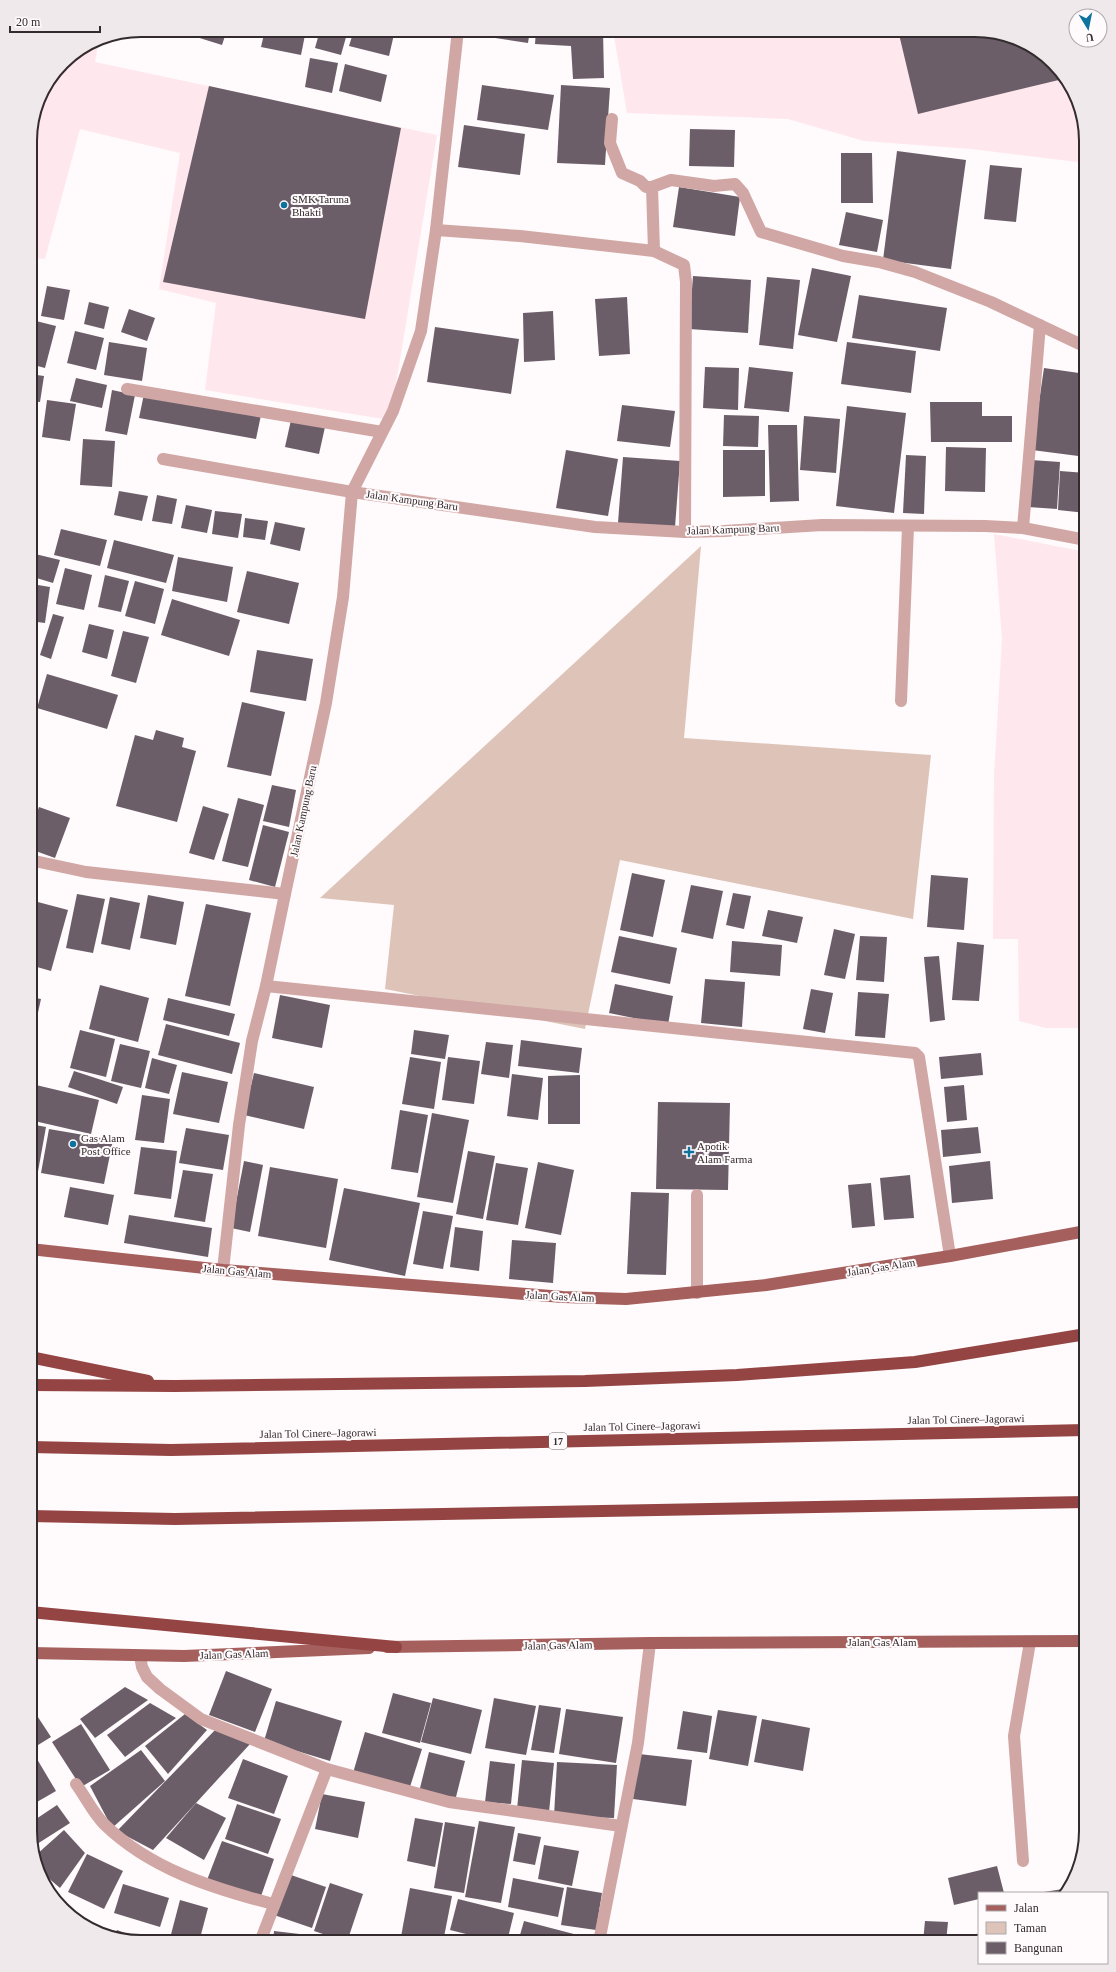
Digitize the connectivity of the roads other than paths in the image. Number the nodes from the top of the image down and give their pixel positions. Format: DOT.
graph roads {
  1 [pos="457,37"];
  2 [pos="612,119"];
  3 [pos="652,187"];
  4 [pos="436,230"];
  5 [pos="654,251"];
  6 [pos="1040,325"];
  7 [pos="1079,344"];
  8 [pos="127,389"];
  9 [pos="382,432"];
  10 [pos="163,459"];
  11 [pos="352,492"];
  12 [pos="908,527"];
  13 [pos="1023,528"];
  14 [pos="685,532"];
  15 [pos="1079,539"];
  16 [pos="901,701"];
  17 [pos="37,862"];
  18 [pos="285,894"];
  19 [pos="266,986"];
  20 [pos="697,1195"];
  21 [pos="1079,1232"];
  22 [pos="37,1250"];
  23 [pos="950,1256"];
  24 [pos="223,1270"];
  25 [pos="697,1293"];
  26 [pos="1079,1335"];
  27 [pos="37,1358"];
  28 [pos="37,1385"];
  29 [pos="175,1386"];
  30 [pos="1079,1430"];
  31 [pos="37,1447"];
  32 [pos="1079,1502"];
  33 [pos="37,1516"];
  34 [pos="37,1613"];
  35 [pos="1079,1641"];
  36 [pos="1030,1642"];
  37 [pos="650,1643"];
  38 [pos="396,1647"];
  39 [pos="37,1653"];
  40 [pos="140,1656"];
  41 [pos="327,1769"];
  42 [pos="76,1784"];
  43 [pos="621,1826"];
  44 [pos="1023,1861"];
  45 [pos="273,1904"];
  46 [pos="262,1935"];
  47 [pos="599,1935"];
  1 -- 4 [label="street"];
  2 -- 3 [label="street"];
  3 -- 5 [label="street"];
  3 -- 6 [label="street"];
  4 -- 5 [label="street"];
  4 -- 9 [label="street"];
  5 -- 14 [label="street"];
  6 -- 7 [label="street"];
  6 -- 13 [label="street"];
  8 -- 9 [label="street"];
  9 -- 11 [label="street"];
  10 -- 11 [label="street"];
  11 -- 14 [label="street, Jalan Kampung Baru"];
  11 -- 18 [label="street, Jalan Kampung Baru"];
  12 -- 13 [label="street, Jalan Kampung Baru"];
  12 -- 14 [label="street, Jalan Kampung Baru"];
  12 -- 16 [label="street"];
  13 -- 15 [label="street, Jalan Kampung Baru"];
  17 -- 18 [label="street"];
  18 -- 19 [label="street, Jalan Kampung Baru"];
  19 -- 23 [label="street"];
  19 -- 24 [label="street, Jalan Kampung Baru"];
  20 -- 25 [label="street"];
  21 -- 23 [label="main road, Jalan Gas Alam"];
  22 -- 24 [label="main road, Jalan Gas Alam"];
  23 -- 25 [label="main road, Jalan Gas Alam"];
  24 -- 25 [label="main road, Jalan Gas Alam"];
  26 -- 29 [label="highway"];
  27 -- 29 [label="highway"];
  28 -- 29 [label="highway"];
  30 -- 31 [label="highway, Jalan Tol Cinere–Jagorawi / 17"];
  32 -- 33 [label="highway"];
  34 -- 38 [label="highway"];
  35 -- 36 [label="main road, Jalan Gas Alam"];
  36 -- 37 [label="main road, Jalan Gas Alam"];
  36 -- 44 [label="street"];
  37 -- 38 [label="main road, Jalan Gas Alam"];
  37 -- 43 [label="street"];
  38 -- 40 [label="main road, Jalan Gas Alam"];
  39 -- 40 [label="main road, Jalan Gas Alam"];
  40 -- 41 [label="street"];
  41 -- 43 [label="street"];
  41 -- 45 [label="street"];
  42 -- 45 [label="street"];
  43 -- 47 [label="street"];
  45 -- 46 [label="street"];
}
